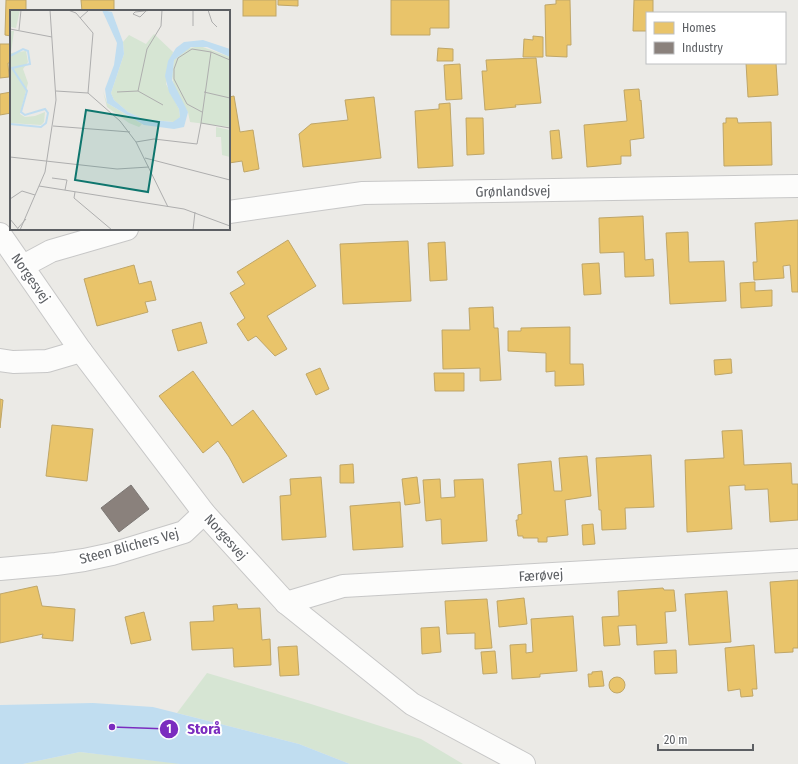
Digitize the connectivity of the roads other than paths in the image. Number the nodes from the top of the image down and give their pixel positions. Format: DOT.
graph roads {
  1 [pos="798,186"];
  2 [pos="230,212"];
  3 [pos="124,230"];
  4 [pos="0,234"];
  5 [pos="23,266"];
  6 [pos="81,351"];
  7 [pos="0,360"];
  8 [pos="204,513"];
  9 [pos="798,560"];
  10 [pos="0,569"];
  11 [pos="286,603"];
  12 [pos="524,764"];
  1 -- 2 [label="street, Grønlandsvej"];
  3 -- 5 [label="street"];
  4 -- 5 [label="street, Norgesvej"];
  5 -- 6 [label="street, Norgesvej"];
  6 -- 7 [label="street"];
  6 -- 8 [label="street, Norgesvej"];
  8 -- 10 [label="street, Steen Blichers Vej"];
  8 -- 11 [label="street, Norgesvej"];
  9 -- 11 [label="street, Færøvej"];
  11 -- 12 [label="street, Norgesvej"];
}
